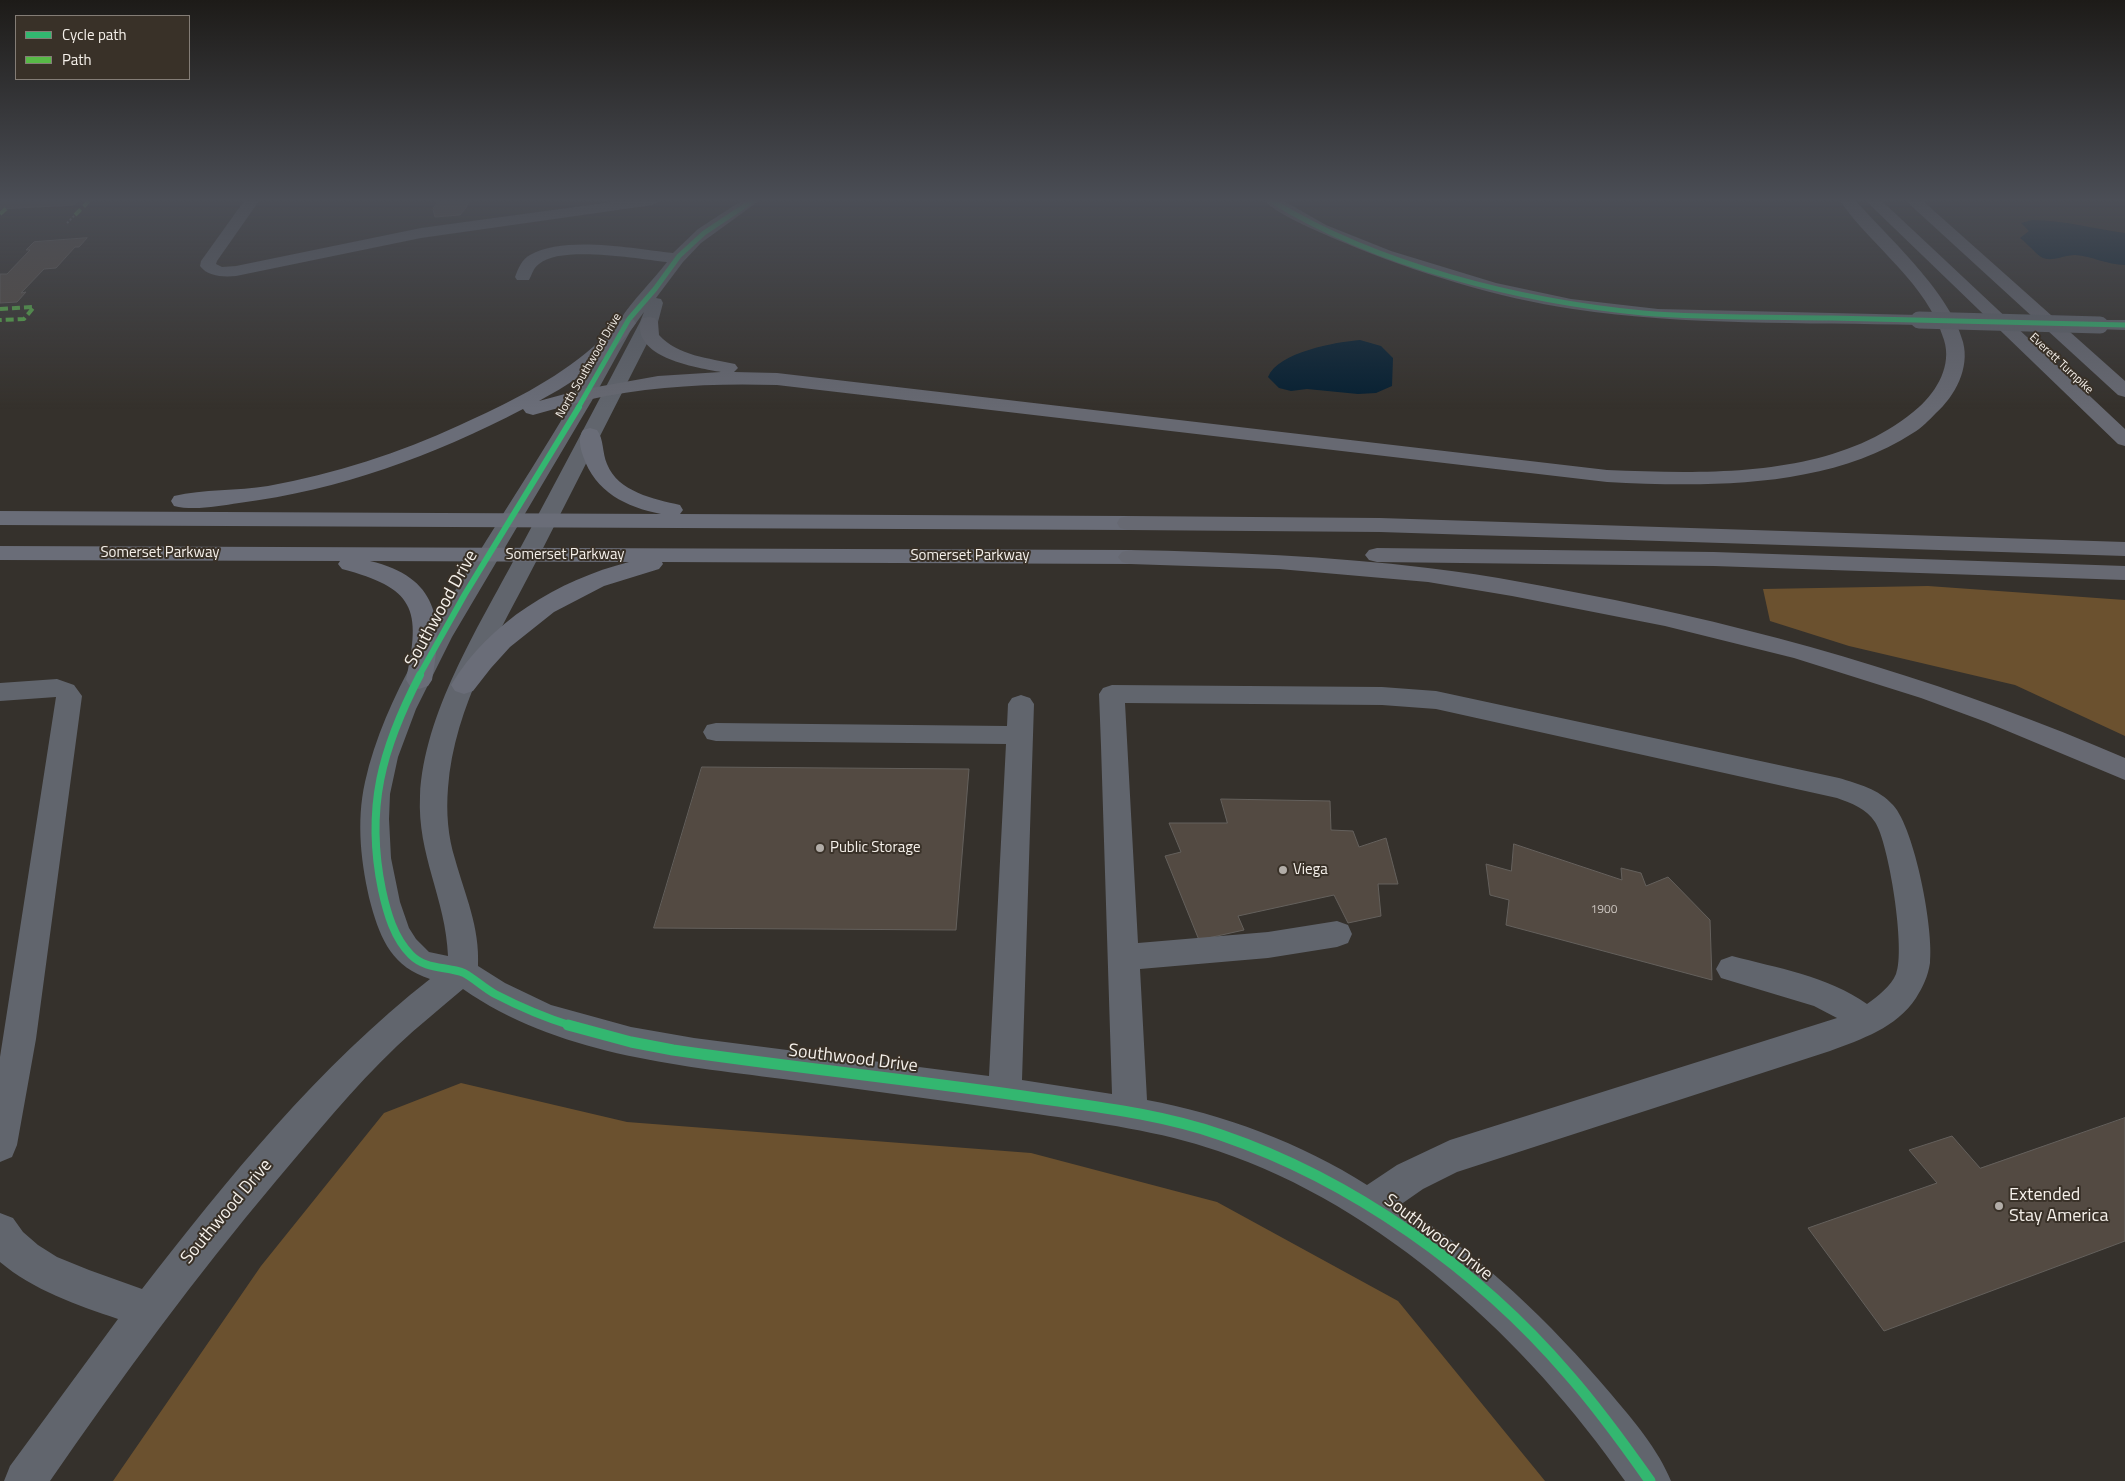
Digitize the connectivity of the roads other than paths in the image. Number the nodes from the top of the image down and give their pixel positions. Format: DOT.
graph roads {
  1 [pos="216,270"];
  2 [pos="240,270"];
  3 [pos="526,270"];
  4 [pos="669,270"];
  5 [pos="1437,270"];
  6 [pos="1908,270"];
  7 [pos="1946,270"];
  8 [pos="1990,270"];
  9 [pos="523,277"];
  10 [pos="659,285"];
  11 [pos="627,322"];
  12 [pos="649,322"];
  13 [pos="2125,326"];
  14 [pos="2084,355"];
  15 [pos="843,386"];
  16 [pos="615,388"];
  17 [pos="2125,388"];
  18 [pos="2125,391"];
  19 [pos="587,394"];
  20 [pos="590,434"];
  21 [pos="448,439"];
  22 [pos="2125,440"];
  23 [pos="0,508"];
  24 [pos="0,518"];
  25 [pos="510,520"];
  26 [pos="546,520"];
  27 [pos="753,521"];
  28 [pos="1128,523"];
  29 [pos="2125,549"];
  30 [pos="0,553"];
  31 [pos="264,554"];
  32 [pos="489,555"];
  33 [pos="528,555"];
  34 [pos="710,555"];
  35 [pos="1130,557"];
  36 [pos="2125,573"];
  37 [pos="419,680"];
  38 [pos="464,685"];
  39 [pos="0,692"];
  40 [pos="1020,704"];
  41 [pos="716,732"];
  42 [pos="1019,735"];
  43 [pos="2125,770"];
  44 [pos="1337,934"];
  45 [pos="1125,957"];
  46 [pos="1732,969"];
  47 [pos="462,972"];
  48 [pos="1867,1022"];
  49 [pos="1005,1093"];
  50 [pos="1130,1112"];
  51 [pos="0,1145"];
  52 [pos="1369,1205"];
  53 [pos="0,1231"];
  54 [pos="148,1310"];
  55 [pos="25,1481"];
  56 [pos="1650,1481"];
  1 -- 2 [label="street"];
  3 -- 9 [label="street"];
  4 -- 10 [label="street, North Southwood Drive"];
  5 -- 13 [label="street, bridge"];
  6 -- 15 [label="highway"];
  7 -- 22 [label="highway, Everett Turnpike"];
  8 -- 14 [label="highway, Everett Turnpike"];
  10 -- 11 [label="street, North Southwood Drive"];
  10 -- 12 [label="street, North Southwood Drive"];
  11 -- 19 [label="street, North Southwood Drive"];
  11 -- 21 [label="main road"];
  12 -- 15 [label="highway"];
  12 -- 16 [label="street, North Southwood Drive"];
  14 -- 17 [label="highway"];
  14 -- 18 [label="highway, Everett Turnpike"];
  15 -- 16 [label="highway"];
  16 -- 19 [label="highway"];
  16 -- 20 [label="street, North Southwood Drive"];
  19 -- 21 [label="main road"];
  19 -- 25 [label="street, North Southwood Drive"];
  20 -- 26 [label="street, North Southwood Drive"];
  20 -- 27 [label="main road"];
  21 -- 23 [label="main road"];
  24 -- 25 [label="main road"];
  25 -- 26 [label="main road"];
  25 -- 32 [label="street, Southwood Drive"];
  26 -- 27 [label="main road"];
  26 -- 33 [label="street, North Southwood Drive"];
  27 -- 28 [label="main road"];
  28 -- 29 [label="highway"];
  30 -- 31 [label="main road, Somerset Parkway"];
  31 -- 32 [label="main road, Somerset Parkway"];
  31 -- 37 [label="main road"];
  32 -- 33 [label="main road, Somerset Parkway"];
  32 -- 37 [label="street, Southwood Drive"];
  33 -- 34 [label="main road, Somerset Parkway"];
  33 -- 38 [label="street"];
  34 -- 35 [label="main road, Somerset Parkway"];
  34 -- 38 [label="main road"];
  35 -- 36 [label="highway"];
  35 -- 43 [label="highway"];
  37 -- 47 [label="street, Southwood Drive"];
  38 -- 47 [label="street"];
  39 -- 51 [label="street"];
  40 -- 42 [label="street"];
  41 -- 42 [label="street"];
  42 -- 49 [label="street"];
  44 -- 45 [label="street"];
  45 -- 48 [label="street"];
  45 -- 50 [label="street"];
  46 -- 48 [label="street"];
  47 -- 49 [label="street, Southwood Drive"];
  47 -- 54 [label="street, Southwood Drive"];
  48 -- 52 [label="street"];
  49 -- 50 [label="street, Southwood Drive"];
  50 -- 52 [label="street, Southwood Drive"];
  52 -- 56 [label="street, Southwood Drive"];
  53 -- 54 [label="street"];
  54 -- 55 [label="street, Southwood Drive"];
}
